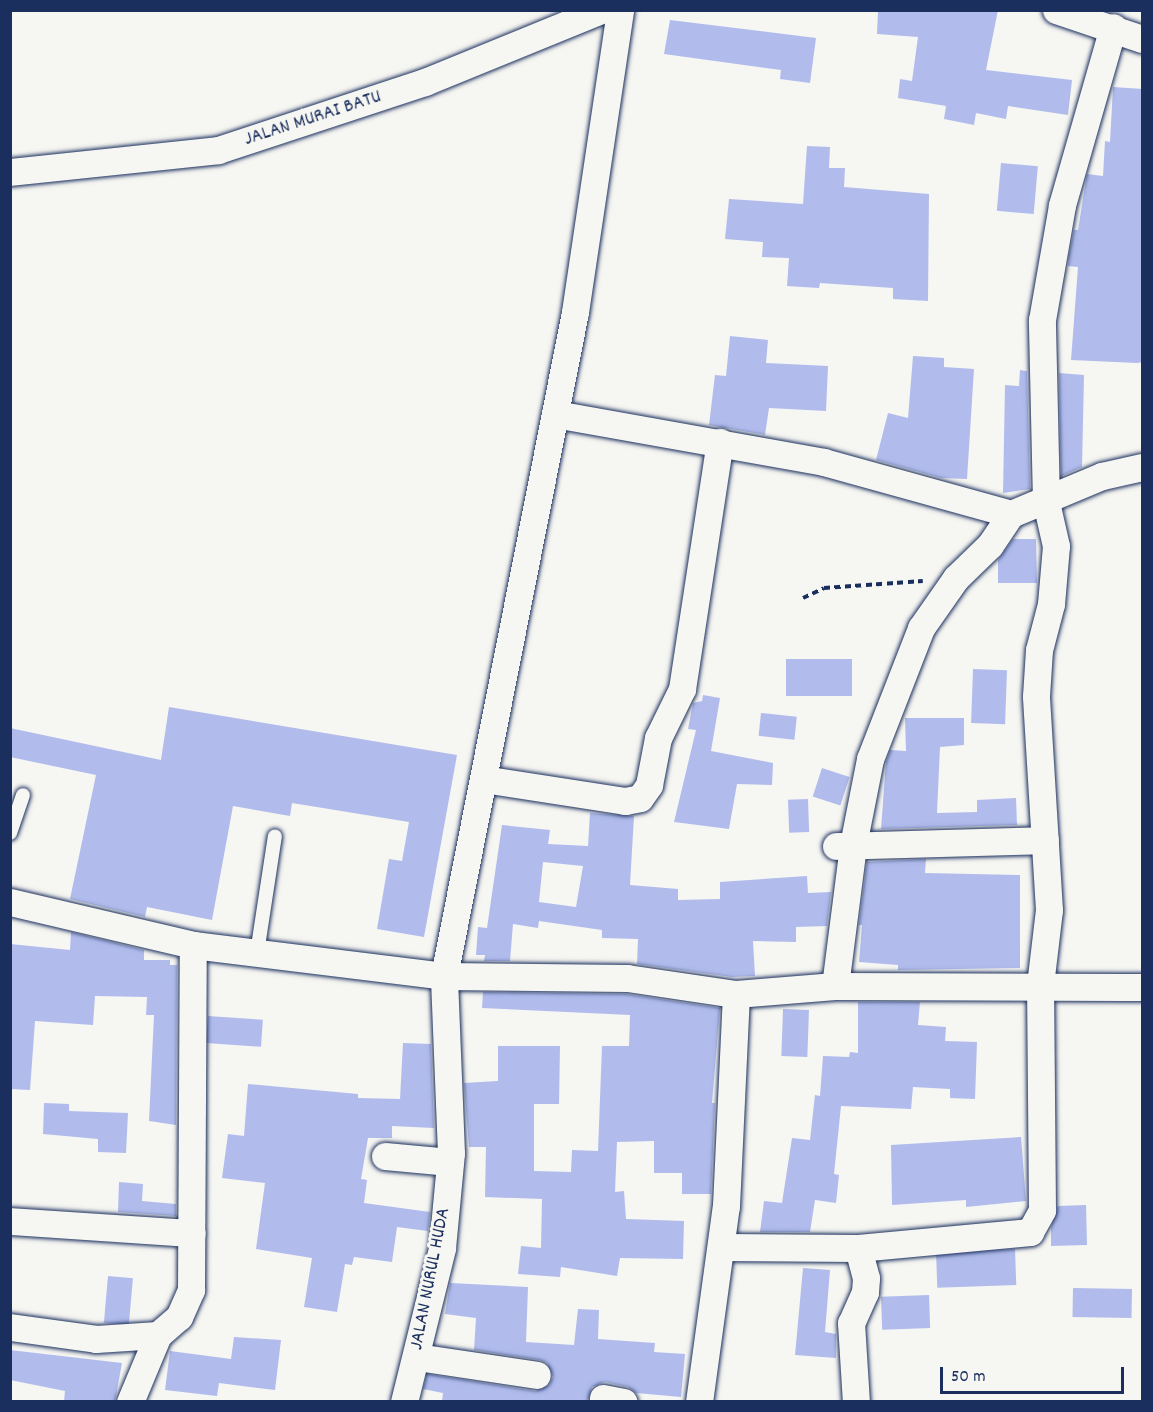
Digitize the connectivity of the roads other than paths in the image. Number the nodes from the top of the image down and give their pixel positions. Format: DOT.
graph roads {
  1 [pos="602,10"];
  2 [pos="620,10"];
  3 [pos="1056,10"];
  4 [pos="1113,27"];
  5 [pos="1143,39"];
  6 [pos="10,172"];
  7 [pos="555,414"];
  8 [pos="720,442"];
  9 [pos="1143,466"];
  10 [pos="1046,502"];
  11 [pos="1011,514"];
  12 [pos="483,779"];
  13 [pos="23,795"];
  14 [pos="10,833"];
  15 [pos="275,836"];
  16 [pos="1045,840"];
  17 [pos="844,846"];
  18 [pos="10,902"];
  19 [pos="193,945"];
  20 [pos="257,953"];
  21 [pos="444,976"];
  22 [pos="835,986"];
  23 [pos="1040,986"];
  24 [pos="1143,987"];
  25 [pos="736,994"];
  26 [pos="385,1156"];
  27 [pos="450,1162"];
  28 [pos="10,1221"];
  29 [pos="192,1233"];
  30 [pos="722,1247"];
  31 [pos="858,1248"];
  32 [pos="10,1327"];
  33 [pos="158,1335"];
  34 [pos="417,1357"];
  35 [pos="537,1375"];
  36 [pos="130,1401"];
  37 [pos="404,1401"];
  38 [pos="699,1401"];
  39 [pos="856,1401"];
  1 -- 6 [label="street, JALAN MURAI BATU"];
  2 -- 7 [label="street, JALAN NURUL HUDA"];
  3 -- 4 [label="street"];
  4 -- 5 [label="street"];
  4 -- 10 [label="street"];
  7 -- 8 [label="street"];
  7 -- 12 [label="street, JALAN NURUL HUDA"];
  8 -- 11 [label="street"];
  8 -- 12 [label="street"];
  9 -- 10 [label="street"];
  10 -- 11 [label="street"];
  10 -- 16 [label="street"];
  11 -- 17 [label="street"];
  12 -- 21 [label="street, JALAN NURUL HUDA"];
  13 -- 14 [label="lane"];
  15 -- 20 [label="lane"];
  16 -- 17 [label="street"];
  16 -- 23 [label="street"];
  17 -- 22 [label="street"];
  18 -- 19 [label="street"];
  19 -- 20 [label="street"];
  19 -- 29 [label="street"];
  20 -- 21 [label="street"];
  21 -- 25 [label="street"];
  21 -- 27 [label="street, JALAN NURUL HUDA"];
  22 -- 23 [label="street"];
  22 -- 25 [label="street"];
  23 -- 24 [label="street"];
  23 -- 31 [label="street"];
  25 -- 30 [label="street"];
  26 -- 27 [label="street"];
  27 -- 34 [label="street, JALAN NURUL HUDA"];
  28 -- 29 [label="street"];
  29 -- 33 [label="street"];
  30 -- 31 [label="street"];
  30 -- 38 [label="street"];
  31 -- 39 [label="street"];
  32 -- 33 [label="street"];
  33 -- 36 [label="street"];
  34 -- 35 [label="street"];
  34 -- 37 [label="street, JALAN NURUL HUDA"];
}
